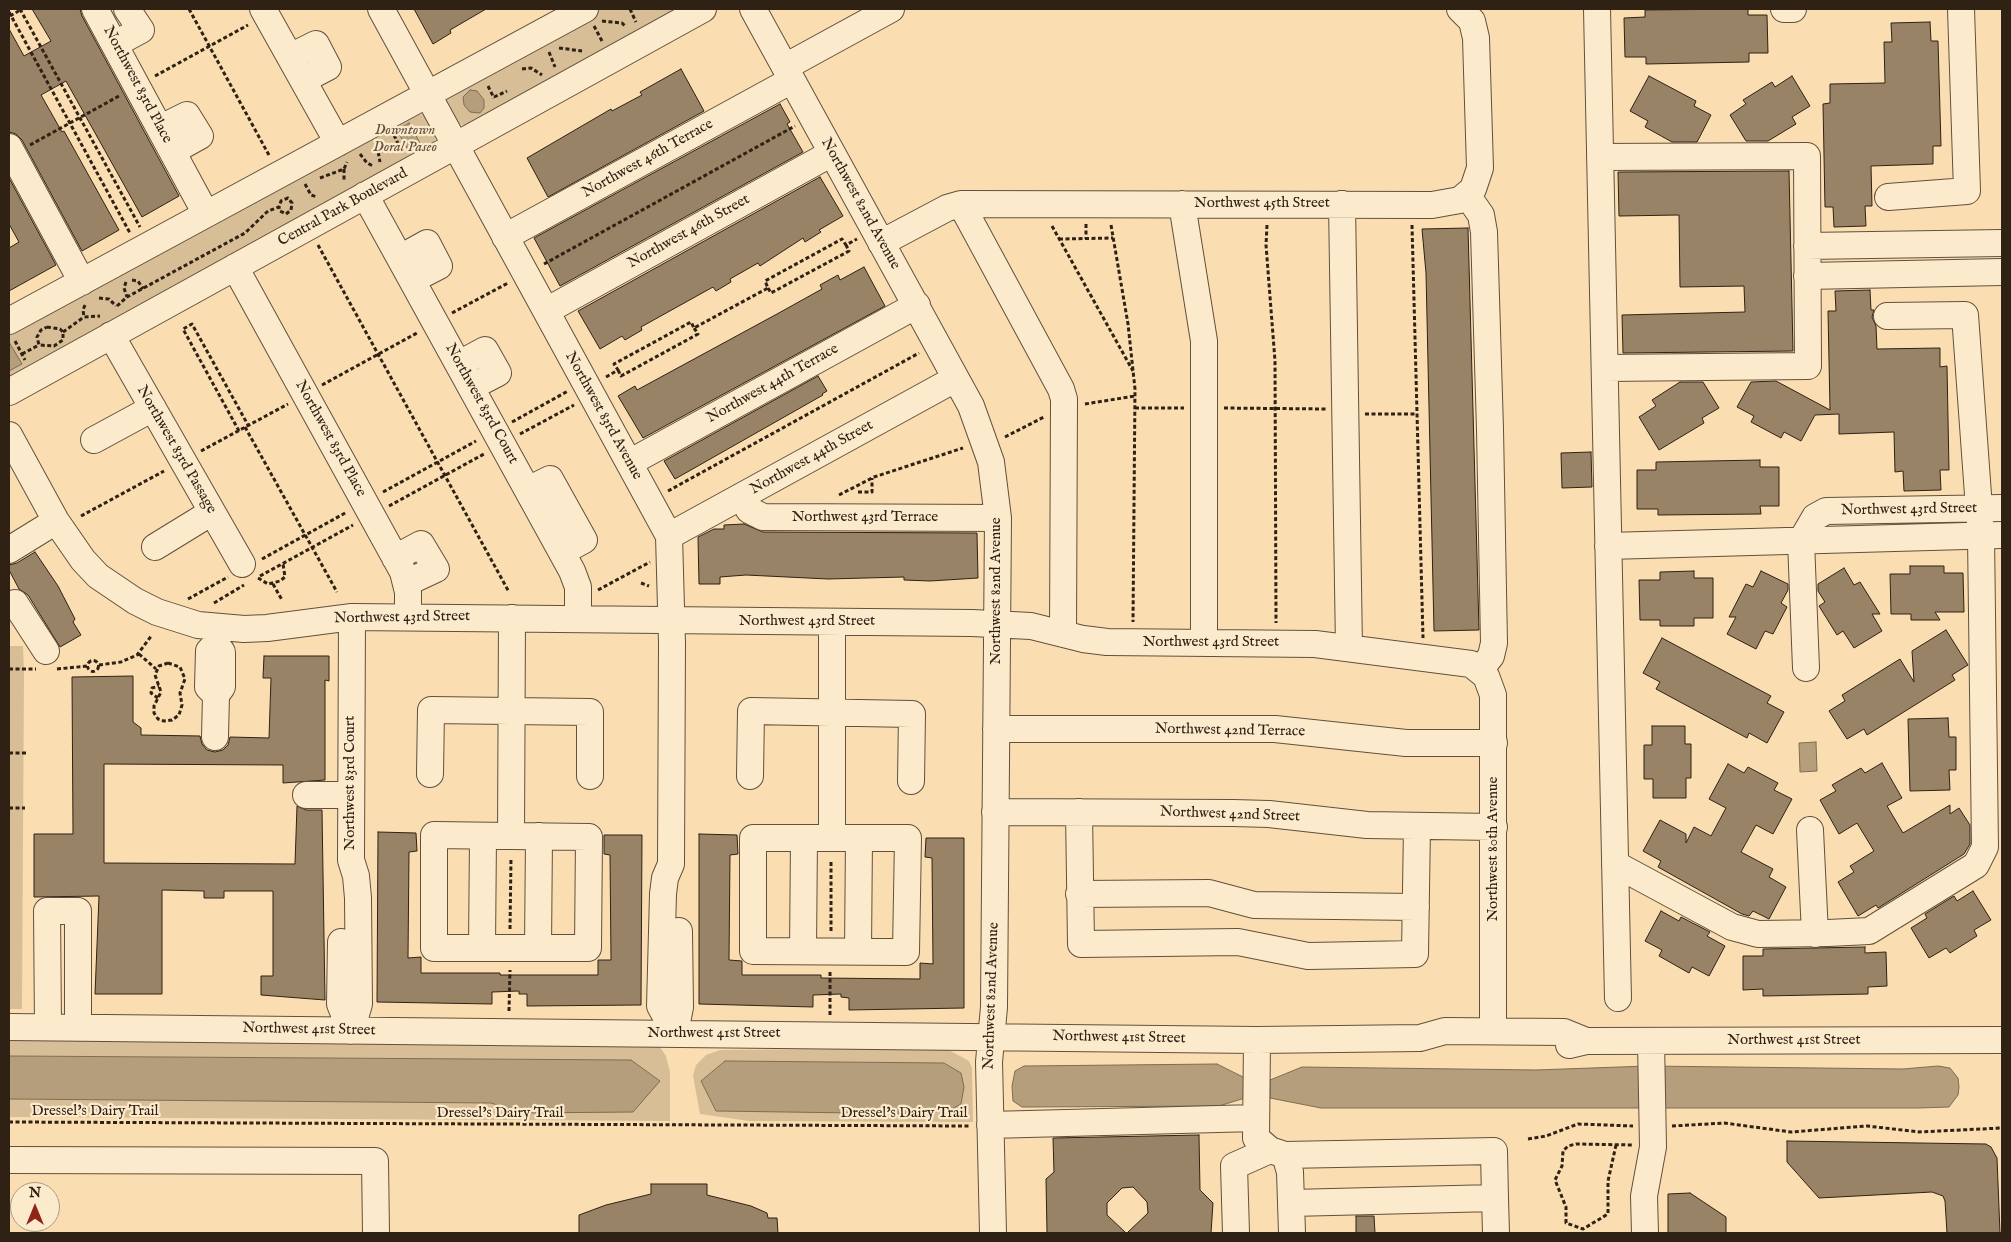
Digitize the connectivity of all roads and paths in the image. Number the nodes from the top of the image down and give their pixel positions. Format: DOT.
graph roads {
  1 [pos="21,9"];
  2 [pos="126,9"];
  3 [pos="189,9"];
  4 [pos="381,9"];
  5 [pos="630,9"];
  6 [pos="703,9"];
  7 [pos="753,9"];
  8 [pos="891,9"];
  9 [pos="1597,9"];
  10 [pos="1784,9"];
  11 [pos="1793,9"];
  12 [pos="1961,9"];
  13 [pos="1465,13"];
  14 [pos="9,15"];
  15 [pos="99,15"];
  16 [pos="257,16"];
  17 [pos="589,16"];
  18 [pos="636,23"];
  19 [pos="115,44"];
  20 [pos="604,45"];
  21 [pos="210,46"];
  22 [pos="590,52"];
  23 [pos="556,70"];
  24 [pos="515,73"];
  25 [pos="788,74"];
  26 [pos="545,76"];
  27 [pos="152,78"];
  28 [pos="497,81"];
  29 [pos="484,82"];
  30 [pos="488,86"];
  31 [pos="427,94"];
  32 [pos="121,95"];
  33 [pos="496,104"];
  34 [pos="79,118"];
  35 [pos="70,123"];
  36 [pos="796,125"];
  37 [pos="392,130"];
  38 [pos="377,146"];
  39 [pos="455,146"];
  40 [pos="18,147"];
  41 [pos="348,147"];
  42 [pos="832,153"];
  43 [pos="406,156"];
  44 [pos="270,157"];
  45 [pos="1600,157"];
  46 [pos="344,169"];
  47 [pos="304,182"];
  48 [pos="354,190"];
  49 [pos="324,195"];
  50 [pos="1467,195"];
  51 [pos="1888,197"];
  52 [pos="961,204"];
  53 [pos="1182,204"];
  54 [pos="1342,204"];
  55 [pos="279,206"];
  56 [pos="206,214"];
  57 [pos="1050,221"];
  58 [pos="1086,221"];
  59 [pos="1111,221"];
  60 [pos="1268,221"];
  61 [pos="1412,222"];
  62 [pos="140,228"];
  63 [pos="130,234"];
  64 [pos="505,237"];
  65 [pos="1086,238"];
  66 [pos="1113,238"];
  67 [pos="1059,239"];
  68 [pos="870,241"];
  69 [pos="2002,243"];
  70 [pos="318,244"];
  71 [pos="1948,244"];
  72 [pos="846,246"];
  73 [pos="1807,246"];
  74 [pos="541,265"];
  75 [pos="236,267"];
  76 [pos="2002,272"];
  77 [pos="1949,273"];
  78 [pos="1807,276"];
  79 [pos="510,282"];
  80 [pos="768,288"];
  81 [pos="143,289"];
  82 [pos="88,294"];
  83 [pos="127,297"];
  84 [pos="917,305"];
  85 [pos="116,306"];
  86 [pos="546,311"];
  87 [pos="451,314"];
  88 [pos="1888,316"];
  89 [pos="84,317"];
  90 [pos="183,318"];
  91 [pos="110,321"];
  92 [pos="187,326"];
  93 [pos="694,328"];
  94 [pos="10,329"];
  95 [pos="421,331"];
  96 [pos="63,332"];
  97 [pos="39,345"];
  98 [pos="921,351"];
  99 [pos="22,354"];
  100 [pos="378,354"];
  101 [pos="26,365"];
  102 [pos="1605,368"];
  103 [pos="618,370"];
  104 [pos="1133,372"];
  105 [pos="602,379"];
  106 [pos="956,379"];
  107 [pos="321,386"];
  108 [pos="569,390"];
  109 [pos="9,392"];
  110 [pos="1135,396"];
  111 [pos="290,402"];
  112 [pos="576,403"];
  113 [pos="1081,404"];
  114 [pos="153,408"];
  115 [pos="1135,408"];
  116 [pos="1188,408"];
  117 [pos="1222,408"];
  118 [pos="1275,409"];
  119 [pos="1333,410"];
  120 [pos="1049,414"];
  121 [pos="1363,414"];
  122 [pos="1417,414"];
  123 [pos="511,422"];
  124 [pos="247,426"];
  125 [pos="239,431"];
  126 [pos="9,435"];
  127 [pos="518,435"];
  128 [pos="1004,438"];
  129 [pos="480,439"];
  130 [pos="94,440"];
  131 [pos="969,446"];
  132 [pos="487,452"];
  133 [pos="198,453"];
  134 [pos="438,462"];
  135 [pos="629,463"];
  136 [pos="166,470"];
  137 [pos="445,475"];
  138 [pos="872,478"];
  139 [pos="665,492"];
  140 [pos="858,492"];
  141 [pos="380,494"];
  142 [pos="837,496"];
  143 [pos="742,497"];
  144 [pos="387,507"];
  145 [pos="1991,508"];
  146 [pos="351,510"];
  147 [pos="212,512"];
  148 [pos="998,518"];
  149 [pos="69,519"];
  150 [pos="357,523"];
  151 [pos="305,535"];
  152 [pos="1991,535"];
  153 [pos="669,536"];
  154 [pos="1800,541"];
  155 [pos="1608,546"];
  156 [pos="154,548"];
  157 [pos="312,548"];
  158 [pos="9,550"];
  159 [pos="653,560"];
  160 [pos="283,564"];
  161 [pos="246,570"];
  162 [pos="273,584"];
  163 [pos="337,592"];
  164 [pos="509,592"];
  165 [pos="593,593"];
  166 [pos="11,599"];
  167 [pos="282,600"];
  168 [pos="181,603"];
  169 [pos="352,617"];
  170 [pos="408,617"];
  171 [pos="512,618"];
  172 [pos="578,619"];
  173 [pos="672,620"];
  174 [pos="832,622"];
  175 [pos="997,624"];
  176 [pos="216,625"];
  177 [pos="1133,625"];
  178 [pos="1276,626"];
  179 [pos="1062,634"];
  180 [pos="152,635"];
  181 [pos="1423,639"];
  182 [pos="1204,643"];
  183 [pos="1349,648"];
  184 [pos="46,651"];
  185 [pos="139,654"];
  186 [pos="99,665"];
  187 [pos="1806,668"];
  188 [pos="156,670"];
  189 [pos="1480,670"];
  190 [pos="159,686"];
  191 [pos="158,698"];
  192 [pos="512,711"];
  193 [pos="832,712"];
  194 [pos="996,729"];
  195 [pos="215,737"];
  196 [pos="1494,743"];
  197 [pos="9,753"];
  198 [pos="26,753"];
  199 [pos="430,774"];
  200 [pos="590,776"];
  201 [pos="750,776"];
  202 [pos="911,781"];
  203 [pos="306,795"];
  204 [pos="351,795"];
  205 [pos="9,808"];
  206 [pos="25,808"];
  207 [pos="995,812"];
  208 [pos="1079,812"];
  209 [pos="1416,826"];
  210 [pos="1494,827"];
  211 [pos="1810,830"];
  212 [pos="484,836"];
  213 [pos="539,836"];
  214 [pos="804,838"];
  215 [pos="859,838"];
  216 [pos="511,843"];
  217 [pos="832,845"];
  218 [pos="1615,864"];
  219 [pos="1080,894"];
  220 [pos="1416,906"];
  221 [pos="510,930"];
  222 [pos="831,932"];
  223 [pos="1815,934"];
  224 [pos="482,948"];
  225 [pos="538,948"];
  226 [pos="803,951"];
  227 [pos="858,951"];
  228 [pos="510,968"];
  229 [pos="48,970"];
  230 [pos="78,970"];
  231 [pos="830,971"];
  232 [pos="1618,998"];
  233 [pos="509,1016"];
  234 [pos="830,1019"];
  235 [pos="9,1027"];
  236 [pos="48,1027"];
  237 [pos="78,1027"];
  238 [pos="351,1031"];
  239 [pos="1493,1031"];
  240 [pos="675,1034"];
  241 [pos="992,1036"];
  242 [pos="1420,1038"];
  243 [pos="1257,1040"];
  244 [pos="2002,1040"];
  245 [pos="1586,1041"];
  246 [pos="1651,1047"];
  247 [pos="1257,1111"];
  248 [pos="9,1122"];
  249 [pos="1652,1124"];
  250 [pos="990,1125"];
  251 [pos="2002,1128"];
  252 [pos="1528,1139"];
  253 [pos="1616,1145"];
  254 [pos="1641,1145"];
  255 [pos="1277,1152"];
  256 [pos="9,1160"];
  257 [pos="1495,1198"];
  258 [pos="1291,1203"];
  259 [pos="376,1233"];
  260 [pos="993,1233"];
  261 [pos="1236,1233"];
  262 [pos="1292,1233"];
  263 [pos="1496,1233"];
  264 [pos="1644,1233"];
  1 -- 14 [label="path"];
  1 -- 34 [label="path"];
  2 -- 15 [label="street"];
  2 -- 19 [label="street"];
  3 -- 21 [label="path"];
  4 -- 31 [label="street, Northwest 83rd Avenue"];
  5 -- 18 [label="path"];
  6 -- 39 [label="street, Central Park Boulevard"];
  7 -- 25 [label="street, Northwest 82nd Avenue"];
  8 -- 25 [label="street, Northwest 46th Terrace"];
  9 -- 45 [label="street"];
  10 -- 11 [label="street"];
  12 -- 51 [label="street"];
  13 -- 50 [label="street"];
  14 -- 35 [label="path"];
  15 -- 19 [label="street, Northwest 83rd Place"];
  16 -- 21 [label="path"];
  16 -- 41 [label="street"];
  17 -- 20 [label="path"];
  17 -- 31 [label="street"];
  19 -- 56 [label="street, Northwest 83rd Place"];
  21 -- 27 [label="path"];
  21 -- 44 [label="path"];
  22 -- 23 [label="path"];
  24 -- 26 [label="path"];
  25 -- 42 [label="street, Northwest 82nd Avenue"];
  25 -- 64 [label="street, Northwest 46th Terrace"];
  28 -- 30 [label="path"];
  29 -- 30 [label="path"];
  30 -- 33 [label="path"];
  31 -- 39 [label="street, Northwest 83rd Avenue"];
  31 -- 41 [label="street"];
  32 -- 34 [label="path"];
  34 -- 35 [label="path"];
  34 -- 62 [label="path"];
  35 -- 40 [label="path"];
  35 -- 63 [label="path"];
  36 -- 74 [label="path"];
  37 -- 43 [label="path"];
  38 -- 41 [label="path"];
  39 -- 48 [label="street, Central Park Boulevard"];
  39 -- 64 [label="street, Northwest 83rd Avenue"];
  40 -- 82 [label="street"];
  41 -- 56 [label="street"];
  42 -- 68 [label="street, Northwest 82nd Avenue"];
  42 -- 86 [label="street, Northwest 46th Street"];
  45 -- 73 [label="street"];
  45 -- 102 [label="street"];
  46 -- 48 [label="path"];
  47 -- 49 [label="path"];
  48 -- 75 [label="street, Central Park Boulevard"];
  48 -- 172 [label="street, Northwest 83rd Court"];
  50 -- 54 [label="street, Northwest 45th Street"];
  50 -- 189 [label="street"];
  52 -- 53 [label="street, Northwest 45th Street"];
  52 -- 68 [label="street, Northwest 45th Street"];
  52 -- 179 [label="street"];
  53 -- 54 [label="street, Northwest 45th Street"];
  53 -- 182 [label="street"];
  54 -- 183 [label="street"];
  55 -- 55 [label="path"];
  55 -- 81 [label="path"];
  56 -- 82 [label="street"];
  57 -- 67 [label="path"];
  58 -- 65 [label="path"];
  59 -- 66 [label="path"];
  60 -- 118 [label="path"];
  61 -- 122 [label="path"];
  64 -- 86 [label="street, Northwest 83rd Avenue"];
  65 -- 66 [label="path"];
  65 -- 67 [label="path"];
  66 -- 104 [label="path"];
  67 -- 104 [label="path"];
  68 -- 72 [label="path"];
  68 -- 84 [label="street, Northwest 82nd Avenue"];
  69 -- 71 [label="street"];
  70 -- 100 [label="path"];
  71 -- 73 [label="street"];
  71 -- 77 [label="street"];
  72 -- 80 [label="path"];
  72 -- 80 [label="path"];
  73 -- 78 [label="street"];
  75 -- 91 [label="street, Central Park Boulevard"];
  75 -- 170 [label="street, Northwest 83rd Place"];
  76 -- 77 [label="street"];
  77 -- 78 [label="street"];
  78 -- 102 [label="street"];
  79 -- 87 [label="path"];
  80 -- 93 [label="path"];
  81 -- 83 [label="path"];
  81 -- 83 [label="path"];
  82 -- 85 [label="path"];
  82 -- 89 [label="path"];
  82 -- 94 [label="street"];
  83 -- 85 [label="path"];
  84 -- 106 [label="street, Northwest 82nd Avenue"];
  84 -- 135 [label="street, Northwest 44th Terrace"];
  85 -- 91 [label="path"];
  86 -- 135 [label="street, Northwest 83rd Avenue"];
  88 -- 145 [label="street"];
  89 -- 91 [label="path"];
  89 -- 96 [label="path"];
  90 -- 92 [label="path"];
  91 -- 109 [label="street, Central Park Boulevard"];
  91 -- 114 [label="street, Northwest 83rd Passage"];
  92 -- 124 [label="path"];
  92 -- 125 [label="path"];
  93 -- 103 [label="path"];
  93 -- 103 [label="path"];
  94 -- 99 [label="path"];
  95 -- 100 [label="path"];
  96 -- 97 [label="path"];
  96 -- 97 [label="path"];
  97 -- 99 [label="path"];
  98 -- 139 [label="path"];
  99 -- 101 [label="path"];
  100 -- 107 [label="path"];
  100 -- 134 [label="path"];
  102 -- 155 [label="street"];
  103 -- 105 [label="path"];
  104 -- 110 [label="path"];
  106 -- 143 [label="street, Northwest 44th Street"];
  106 -- 148 [label="street, Northwest 82nd Avenue"];
  108 -- 123 [label="path"];
  110 -- 113 [label="path"];
  110 -- 115 [label="path"];
  111 -- 124 [label="path"];
  112 -- 127 [label="path"];
  114 -- 130 [label="street"];
  114 -- 147 [label="street, Northwest 83rd Passage"];
  115 -- 116 [label="path"];
  115 -- 177 [label="path"];
  117 -- 118 [label="path"];
  118 -- 119 [label="path"];
  118 -- 178 [label="path"];
  120 -- 128 [label="path"];
  121 -- 122 [label="path"];
  122 -- 181 [label="path"];
  124 -- 125 [label="path"];
  124 -- 151 [label="path"];
  125 -- 133 [label="path"];
  126 -- 149 [label="street, Northwest 43rd Street"];
  129 -- 134 [label="path"];
  131 -- 138 [label="path"];
  132 -- 137 [label="path"];
  134 -- 137 [label="path"];
  134 -- 141 [label="path"];
  135 -- 153 [label="street, Northwest 83rd Avenue"];
  136 -- 149 [label="path"];
  137 -- 144 [label="path"];
  137 -- 164 [label="path"];
  138 -- 140 [label="path"];
  138 -- 142 [label="path"];
  143 -- 148 [label="street, Northwest 43rd Terrace"];
  143 -- 153 [label="street, Northwest 44th Street"];
  145 -- 152 [label="street"];
  145 -- 154 [label="street, Northwest 43rd Street"];
  146 -- 151 [label="path"];
  147 -- 156 [label="street"];
  147 -- 161 [label="street, Northwest 83rd Passage"];
  148 -- 175 [label="street, Northwest 82nd Avenue"];
  149 -- 158 [label="street"];
  149 -- 176 [label="street, Northwest 43rd Street"];
  150 -- 157 [label="path"];
  151 -- 157 [label="path"];
  151 -- 161 [label="path"];
  152 -- 154 [label="street, Northwest 43rd Street"];
  152 -- 223 [label="street"];
  153 -- 173 [label="street, Northwest 83rd Avenue"];
  154 -- 155 [label="street, Northwest 43rd Street"];
  154 -- 187 [label="street"];
  155 -- 218 [label="street"];
  157 -- 160 [label="path"];
  157 -- 163 [label="path"];
  159 -- 165 [label="path"];
  160 -- 161 [label="path"];
  160 -- 162 [label="path"];
  161 -- 162 [label="path"];
  161 -- 168 [label="path"];
  161 -- 176 [label="path"];
  162 -- 167 [label="path"];
  166 -- 184 [label="street"];
  169 -- 170 [label="street, Northwest 43rd Street"];
  169 -- 176 [label="street, Northwest 43rd Street"];
  169 -- 204 [label="street, Northwest 83rd Court"];
  170 -- 171 [label="street, Northwest 43rd Street"];
  171 -- 172 [label="street, Northwest 43rd Street"];
  171 -- 192 [label="street"];
  172 -- 173 [label="street, Northwest 43rd Street"];
  173 -- 174 [label="street, Northwest 43rd Street"];
  173 -- 240 [label="street, Northwest 83rd Avenue"];
  174 -- 175 [label="street, Northwest 43rd Street"];
  174 -- 193 [label="street"];
  175 -- 179 [label="street, Northwest 43rd Street"];
  175 -- 194 [label="street, Northwest 82nd Avenue"];
  176 -- 195 [label="street"];
  179 -- 182 [label="street, Northwest 43rd Street"];
  180 -- 185 [label="path"];
  182 -- 183 [label="street, Northwest 43rd Street"];
  183 -- 189 [label="street, Northwest 43rd Street"];
  185 -- 186 [label="path"];
  185 -- 188 [label="path"];
  188 -- 190 [label="path"];
  188 -- 191 [label="path"];
  189 -- 196 [label="street, Northwest 80th Avenue"];
  190 -- 191 [label="path"];
  190 -- 191 [label="path"];
  192 -- 199 [label="street"];
  192 -- 200 [label="street"];
  192 -- 216 [label="street"];
  193 -- 201 [label="street"];
  193 -- 202 [label="street"];
  193 -- 217 [label="street"];
  194 -- 196 [label="street, Northwest 42nd Terrace"];
  194 -- 207 [label="street, Northwest 82nd Avenue"];
  196 -- 210 [label="street, Northwest 80th Avenue"];
  197 -- 198 [label="path"];
  203 -- 204 [label="street"];
  204 -- 238 [label="street, Northwest 83rd Court"];
  205 -- 206 [label="path"];
  207 -- 208 [label="street, Northwest 42nd Street"];
  207 -- 241 [label="street, Northwest 82nd Avenue"];
  208 -- 209 [label="street, Northwest 42nd Street"];
  208 -- 219 [label="street"];
  209 -- 210 [label="street, Northwest 42nd Street"];
  209 -- 220 [label="street"];
  210 -- 239 [label="street, Northwest 80th Avenue"];
  211 -- 223 [label="street"];
  212 -- 216 [label="street"];
  212 -- 224 [label="street"];
  212 -- 224 [label="street"];
  213 -- 216 [label="street"];
  213 -- 225 [label="street"];
  213 -- 225 [label="street"];
  214 -- 217 [label="street"];
  214 -- 226 [label="street"];
  214 -- 226 [label="street"];
  215 -- 217 [label="street"];
  215 -- 227 [label="street"];
  215 -- 227 [label="street"];
  216 -- 221 [label="path"];
  217 -- 222 [label="path"];
  218 -- 223 [label="street"];
  218 -- 232 [label="street"];
  219 -- 220 [label="street"];
  219 -- 220 [label="street"];
  224 -- 225 [label="street"];
  226 -- 227 [label="street"];
  228 -- 233 [label="path"];
  229 -- 230 [label="street"];
  229 -- 230 [label="street"];
  229 -- 236 [label="street"];
  230 -- 237 [label="street"];
  231 -- 234 [label="path"];
  235 -- 236 [label="street, Northwest 41st Street"];
  236 -- 237 [label="street, Northwest 41st Street"];
  237 -- 238 [label="street, Northwest 41st Street"];
  238 -- 240 [label="street, Northwest 41st Street"];
  239 -- 242 [label="street, Northwest 41st Street"];
  239 -- 245 [label="street, Northwest 41st Street"];
  240 -- 241 [label="street, Northwest 41st Street"];
  241 -- 243 [label="street, Northwest 41st Street"];
  241 -- 250 [label="street, Northwest 82nd Avenue"];
  242 -- 243 [label="street, Northwest 41st Street"];
  242 -- 245 [label="street, Northwest 41st Street"];
  243 -- 247 [label="street"];
  244 -- 246 [label="street, Northwest 41st Street"];
  245 -- 246 [label="street, Northwest 41st Street"];
  246 -- 249 [label="street"];
  247 -- 250 [label="street"];
  247 -- 255 [label="street"];
  248 -- 250 [label="path, Dressel's Dairy Trail"];
  249 -- 251 [label="path"];
  249 -- 252 [label="path"];
  249 -- 264 [label="street"];
  250 -- 260 [label="street, Northwest 82nd Avenue"];
  253 -- 253 [label="path"];
  253 -- 254 [label="path"];
  255 -- 257 [label="street"];
  255 -- 258 [label="street"];
  255 -- 261 [label="street"];
  256 -- 259 [label="street"];
  257 -- 258 [label="street"];
  257 -- 263 [label="street"];
  258 -- 262 [label="street"];
}
